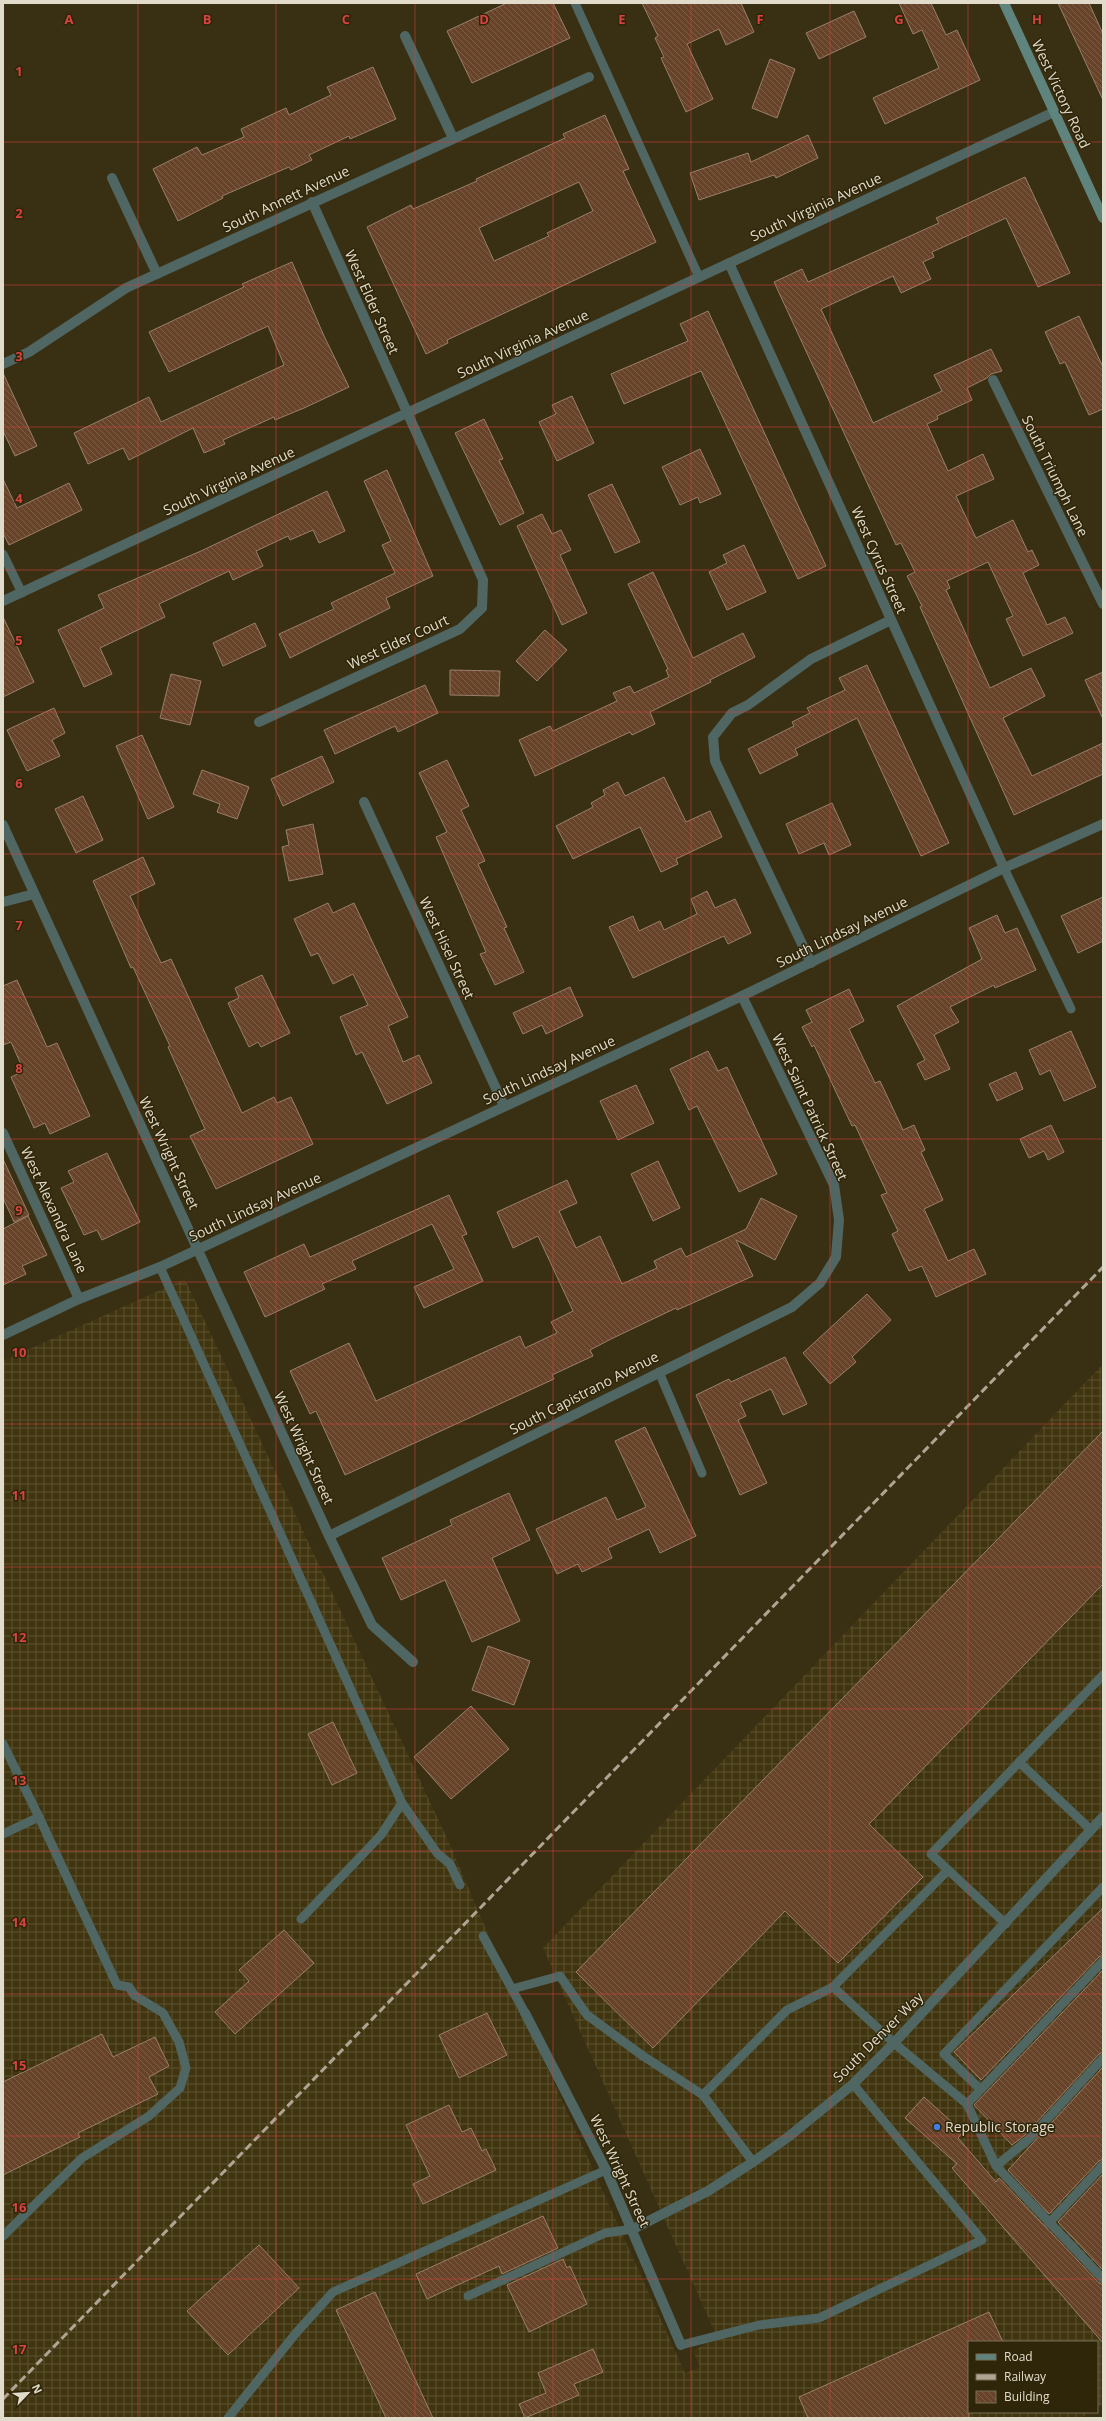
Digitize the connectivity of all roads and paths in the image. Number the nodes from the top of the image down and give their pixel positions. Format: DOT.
graph roads {
  1 [pos="575,3"];
  2 [pos="1004,3"];
  3 [pos="405,36"];
  4 [pos="589,77"];
  5 [pos="1054,112"];
  6 [pos="453,138"];
  7 [pos="112,178"];
  8 [pos="312,202"];
  9 [pos="1103,218"];
  10 [pos="729,264"];
  11 [pos="157,274"];
  12 [pos="700,277"];
  13 [pos="3,364"];
  14 [pos="993,380"];
  15 [pos="406,413"];
  16 [pos="3,554"];
  17 [pos="22,593"];
  18 [pos="3,601"];
  19 [pos="1103,604"];
  20 [pos="891,620"];
  21 [pos="259,722"];
  22 [pos="364,802"];
  23 [pos="1103,824"];
  24 [pos="3,825"];
  25 [pos="1004,868"];
  26 [pos="34,894"];
  27 [pos="3,902"];
  28 [pos="811,963"];
  29 [pos="742,996"];
  30 [pos="1071,1009"];
  31 [pos="504,1106"];
  32 [pos="3,1133"];
  33 [pos="198,1249"];
  34 [pos="836,1257"];
  35 [pos="160,1267"];
  36 [pos="79,1299"];
  37 [pos="3,1335"];
  38 [pos="659,1372"];
  39 [pos="702,1473"];
  40 [pos="329,1536"];
  41 [pos="413,1662"];
  42 [pos="1103,1675"];
  43 [pos="3,1744"];
  44 [pos="1019,1762"];
  45 [pos="402,1803"];
  46 [pos="39,1817"];
  47 [pos="1103,1817"];
  48 [pos="1091,1830"];
  49 [pos="3,1834"];
  50 [pos="948,1870"];
  51 [pos="460,1885"];
  52 [pos="1103,1887"];
  53 [pos="301,1919"];
  54 [pos="1006,1924"];
  55 [pos="483,1936"];
  56 [pos="1103,1960"];
  57 [pos="833,1987"];
  58 [pos="512,1989"];
  59 [pos="525,2013"];
  60 [pos="894,2043"];
  61 [pos="1103,2058"];
  62 [pos="853,2084"];
  63 [pos="980,2088"];
  64 [pos="703,2096"];
  65 [pos="967,2104"];
  66 [pos="753,2162"];
  67 [pos="1103,2165"];
  68 [pos="996,2166"];
  69 [pos="606,2170"];
  70 [pos="1049,2223"];
  71 [pos="633,2229"];
  72 [pos="3,2236"];
  73 [pos="1103,2279"];
  74 [pos="468,2296"];
  75 [pos="681,2345"];
  76 [pos="228,2418"];
  1 -- 12 [label="lane"];
  2 -- 5 [label="street, West Victory Road"];
  3 -- 6 [label="street"];
  4 -- 6 [label="street, South Annett Avenue"];
  5 -- 9 [label="street, West Victory Road"];
  5 -- 10 [label="street, South Virginia Avenue"];
  6 -- 8 [label="street, South Annett Avenue"];
  7 -- 11 [label="street"];
  8 -- 11 [label="street, South Annett Avenue"];
  8 -- 15 [label="street, West Elder Street"];
  10 -- 12 [label="street, South Virginia Avenue"];
  10 -- 20 [label="street, West Cyrus Street"];
  11 -- 13 [label="street, South Annett Avenue"];
  12 -- 15 [label="street, South Virginia Avenue"];
  14 -- 19 [label="street, South Triumph Lane"];
  15 -- 17 [label="street, South Virginia Avenue"];
  15 -- 21 [label="street, West Elder Court"];
  16 -- 17 [label="lane"];
  17 -- 18 [label="street, South Virginia Avenue"];
  20 -- 25 [label="street, West Cyrus Street"];
  20 -- 28 [label="street"];
  22 -- 31 [label="street, West Hisel Street"];
  23 -- 25 [label="street, South Lindsay Avenue"];
  24 -- 26 [label="street, West Wright Street"];
  25 -- 28 [label="street, South Lindsay Avenue"];
  25 -- 30 [label="lane"];
  26 -- 27 [label="street"];
  26 -- 33 [label="street, West Wright Street"];
  28 -- 29 [label="street, South Lindsay Avenue"];
  29 -- 31 [label="street, South Lindsay Avenue"];
  29 -- 34 [label="street, West Saint Patrick Street"];
  31 -- 33 [label="street, South Lindsay Avenue"];
  32 -- 36 [label="street, West Alexandra Lane"];
  33 -- 35 [label="street, South Lindsay Avenue"];
  33 -- 40 [label="street, West Wright Street"];
  34 -- 38 [label="street, South Capistrano Avenue"];
  35 -- 36 [label="street, South Lindsay Avenue"];
  35 -- 45 [label="lane"];
  36 -- 37 [label="street, South Lindsay Avenue"];
  38 -- 39 [label="lane"];
  38 -- 40 [label="street, South Capistrano Avenue"];
  40 -- 41 [label="street, West Wright Street"];
  42 -- 44 [label="lane"];
  43 -- 46 [label="lane"];
  44 -- 48 [label="lane"];
  44 -- 50 [label="lane"];
  45 -- 51 [label="lane"];
  45 -- 53 [label="lane"];
  46 -- 49 [label="lane"];
  46 -- 72 [label="lane"];
  47 -- 48 [label="street, South Denver Way"];
  48 -- 54 [label="street, South Denver Way"];
  50 -- 54 [label="lane"];
  50 -- 57 [label="lane"];
  52 -- 63 [label="lane"];
  54 -- 60 [label="street, South Denver Way"];
  55 -- 58 [label="lane"];
  56 -- 63 [label="lane"];
  57 -- 60 [label="lane"];
  57 -- 64 [label="lane"];
  58 -- 59 [label="lane"];
  58 -- 64 [label="lane"];
  59 -- 69 [label="street, West Wright Street"];
  60 -- 62 [label="street, South Denver Way"];
  60 -- 65 [label="lane"];
  61 -- 68 [label="lane"];
  62 -- 66 [label="street, South Denver Way"];
  62 -- 75 [label="lane"];
  63 -- 65 [label="lane"];
  64 -- 66 [label="lane"];
  65 -- 68 [label="lane"];
  66 -- 71 [label="street, South Denver Way"];
  67 -- 70 [label="lane"];
  68 -- 70 [label="lane"];
  69 -- 71 [label="street, West Wright Street"];
  69 -- 76 [label="lane"];
  70 -- 73 [label="lane"];
  71 -- 74 [label="lane"];
  71 -- 75 [label="street, West Wright Street"];
}
